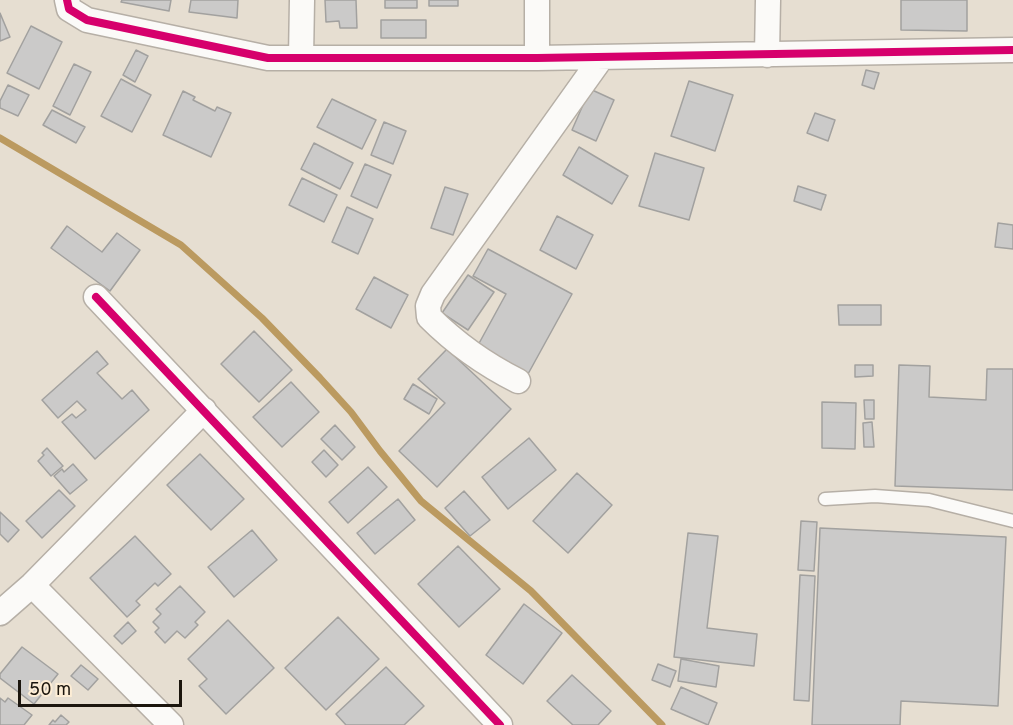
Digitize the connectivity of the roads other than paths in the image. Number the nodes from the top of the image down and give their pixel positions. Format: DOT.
graph roads {
  1 [pos="67,0"];
  2 [pos="302,0"];
  3 [pos="537,0"];
  4 [pos="768,0"];
  5 [pos="1013,50"];
  6 [pos="767,55"];
  7 [pos="602,57"];
  8 [pos="301,58"];
  9 [pos="537,58"];
  10 [pos="96,297"];
  11 [pos="518,381"];
  12 [pos="204,410"];
  13 [pos="825,499"];
  14 [pos="1013,521"];
  15 [pos="32,585"];
  16 [pos="0,613"];
  17 [pos="171,725"];
  18 [pos="500,725"];
  1 -- 8 [label="street"];
  2 -- 8 [label="street"];
  3 -- 9 [label="street"];
  4 -- 6 [label="street"];
  5 -- 6 [label="street"];
  6 -- 7 [label="street"];
  7 -- 9 [label="street"];
  7 -- 11 [label="street"];
  8 -- 9 [label="street"];
  10 -- 12 [label="street"];
  12 -- 15 [label="street"];
  12 -- 18 [label="street"];
  13 -- 14 [label="lane"];
  15 -- 16 [label="street"];
  15 -- 17 [label="street"];
}
